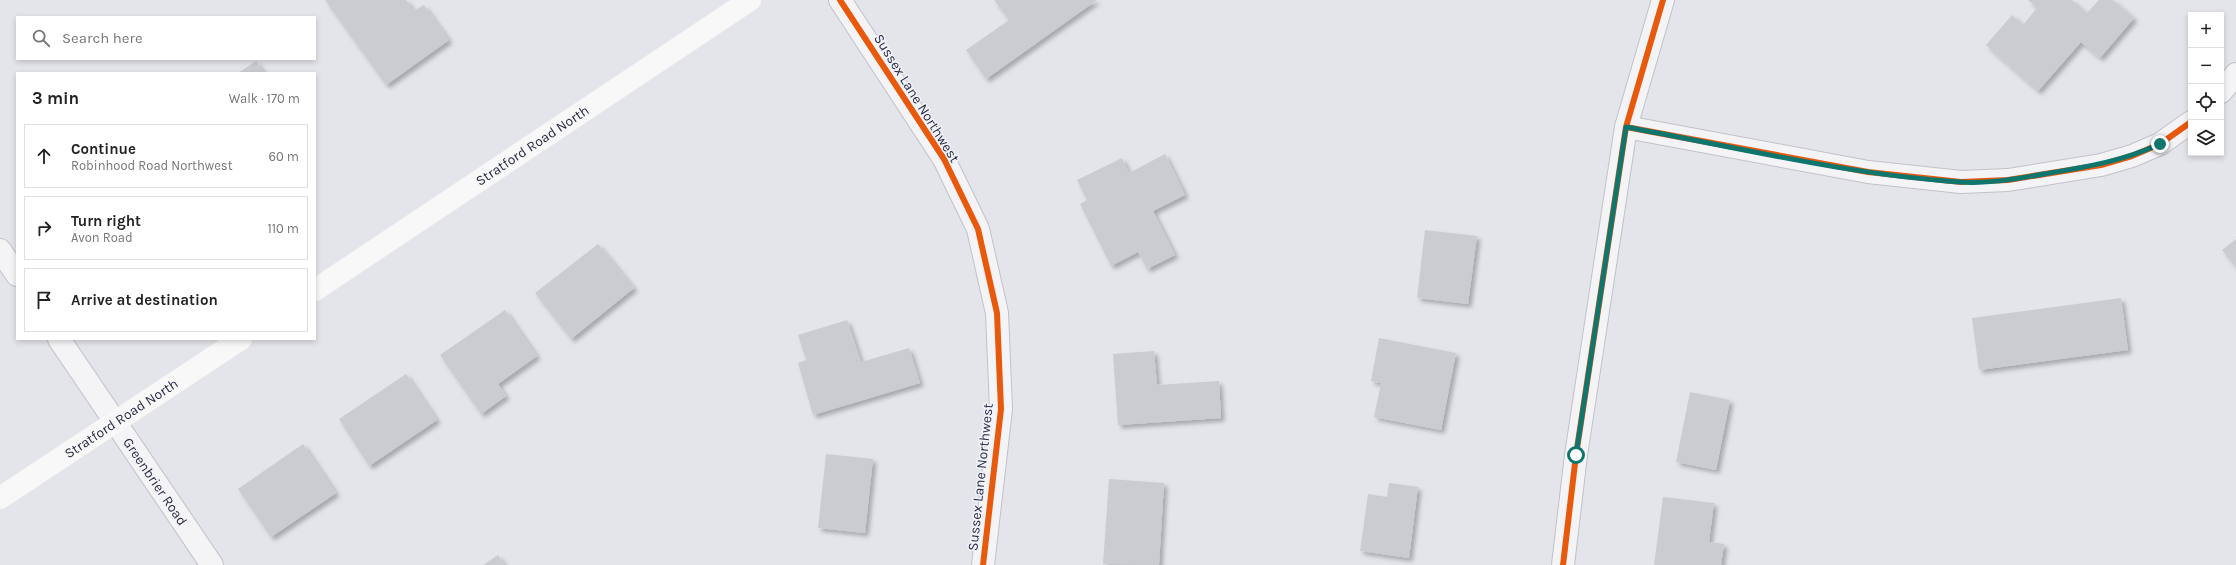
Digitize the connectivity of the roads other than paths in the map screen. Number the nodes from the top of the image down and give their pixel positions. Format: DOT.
graph roads {
  1 [pos="750,0"];
  2 [pos="840,0"];
  3 [pos="1663,0"];
  4 [pos="2236,74"];
  5 [pos="2224,88"];
  6 [pos="2188,124"];
  7 [pos="1626,127"];
  8 [pos="0,250"];
  9 [pos="16,274"];
  10 [pos="316,289"];
  11 [pos="60,340"];
  12 [pos="241,340"];
  13 [pos="115,424"];
  14 [pos="0,498"];
  15 [pos="212,565"];
  16 [pos="983,565"];
  17 [pos="1563,565"];
  1 -- 10 [label="main road, Stratford Road North"];
  2 -- 16 [label="street, Sussex Lane Northwest"];
  3 -- 7 [label="street"];
  4 -- 5 [label="street"];
  6 -- 7 [label="street"];
  7 -- 17 [label="street"];
  8 -- 9 [label="street"];
  11 -- 13 [label="street, Greenbrier Road"];
  12 -- 13 [label="main road, Stratford Road North"];
  13 -- 14 [label="main road, Stratford Road North"];
  13 -- 15 [label="street, Greenbrier Road"];
}
